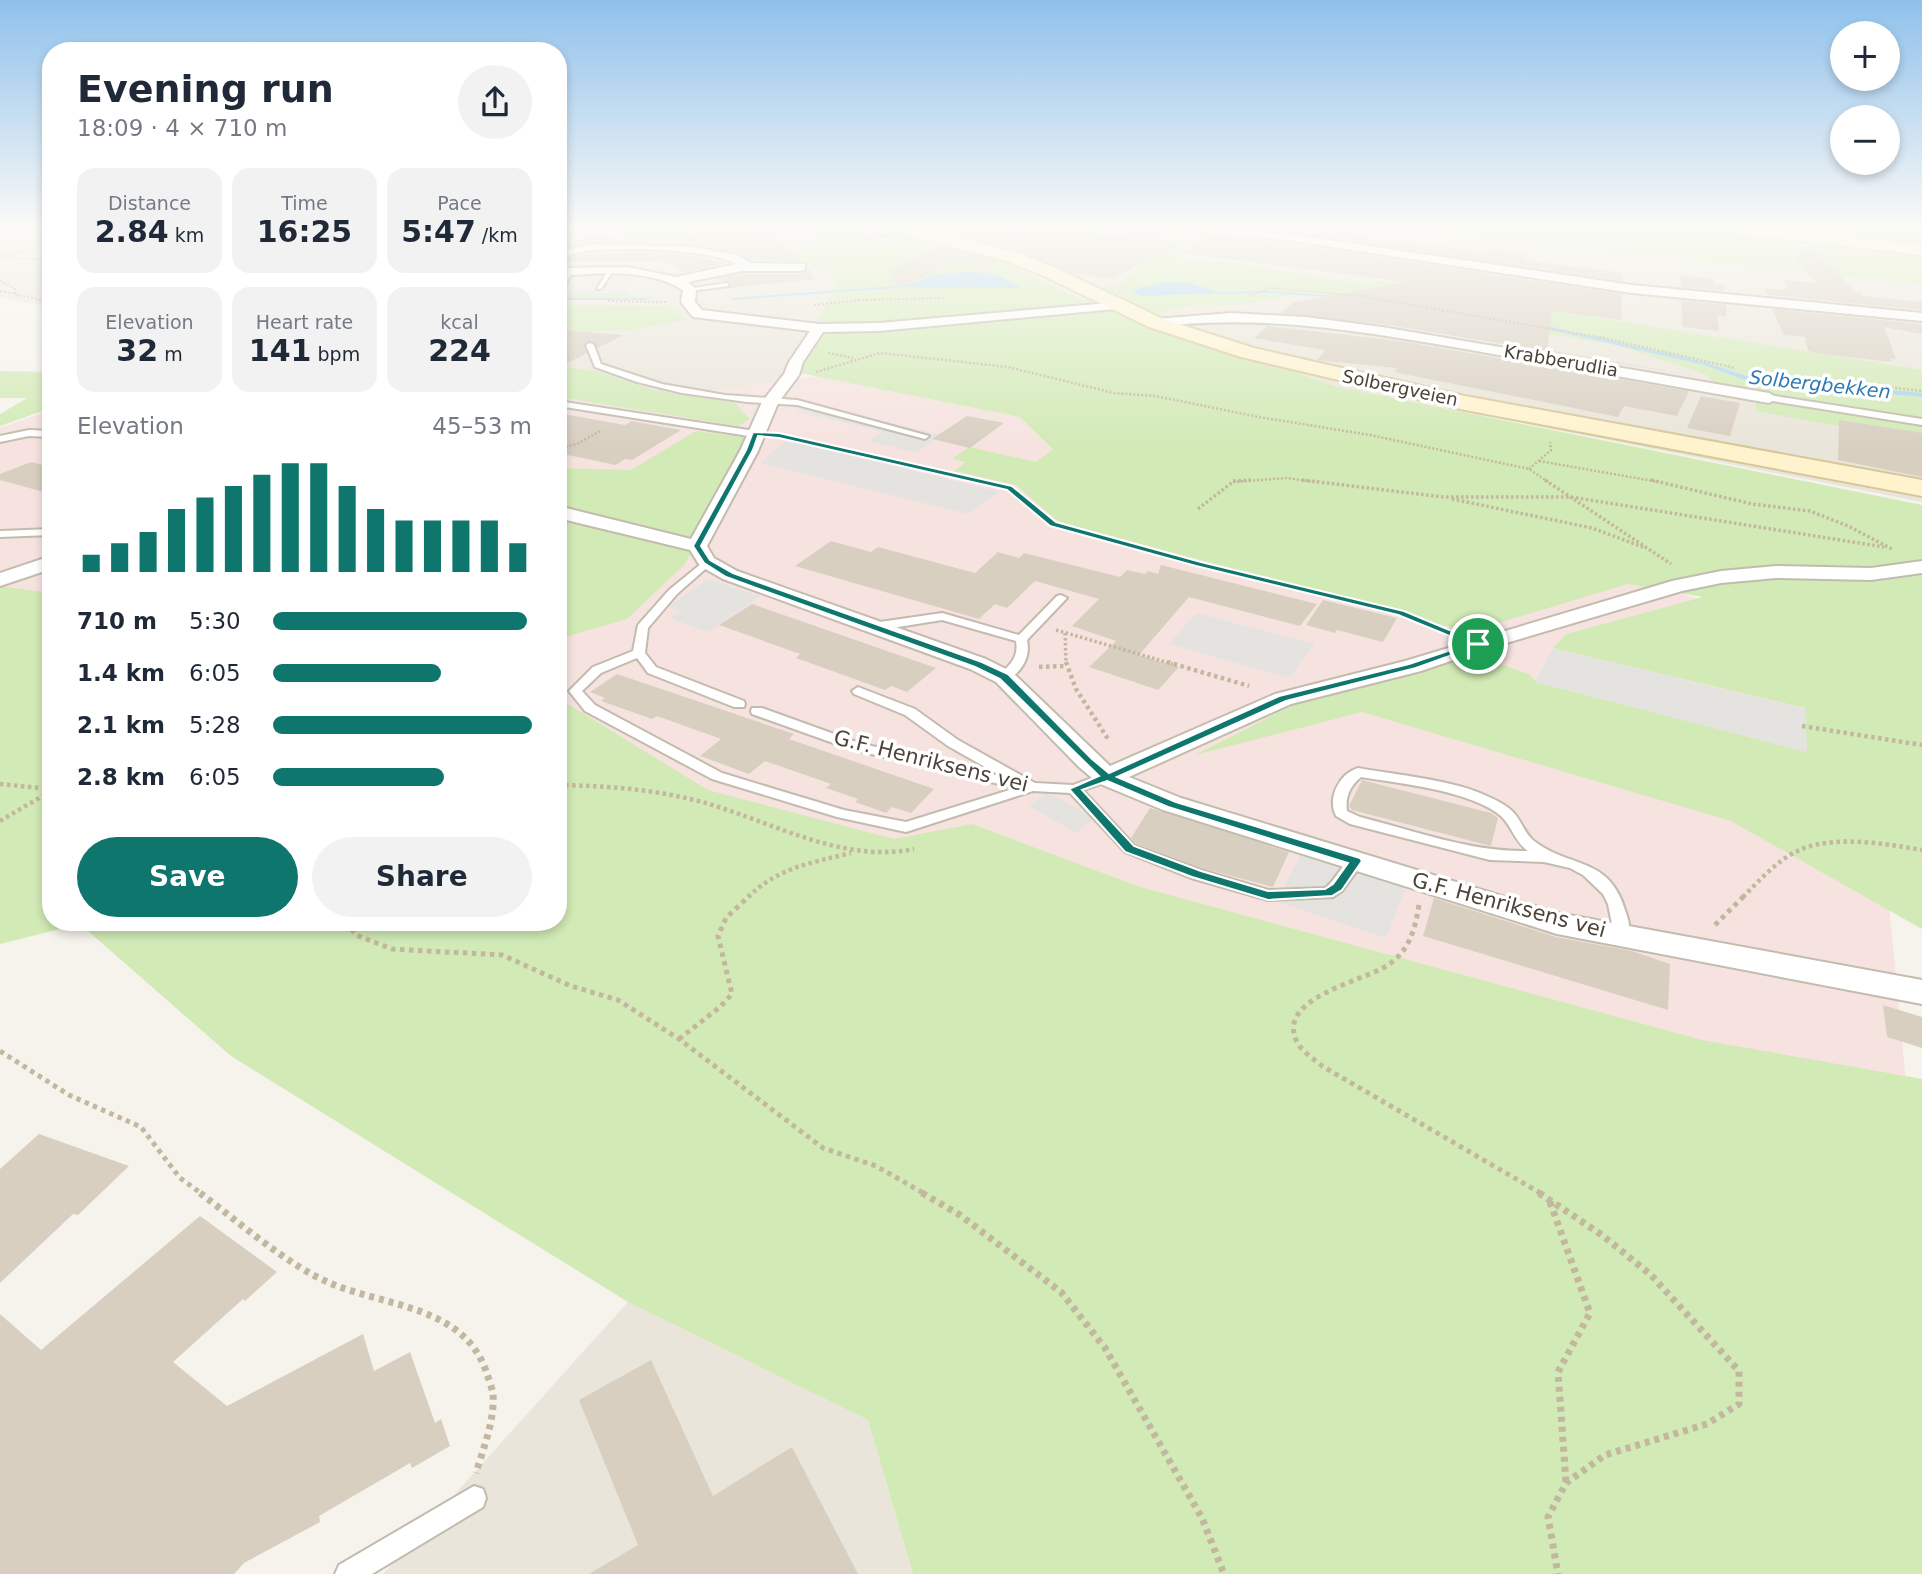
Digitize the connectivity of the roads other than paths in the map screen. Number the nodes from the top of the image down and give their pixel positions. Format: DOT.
graph roads {
  1 [pos="690,300"];
  2 [pos="1108,300"];
  3 [pos="1717,300"];
  4 [pos="1751,300"];
  5 [pos="1116,304"];
  6 [pos="1922,317"];
  7 [pos="1156,323"];
  8 [pos="819,328"];
  9 [pos="1922,328"];
  10 [pos="590,345"];
  11 [pos="1769,398"];
  12 [pos="771,401"];
  13 [pos="567,404"];
  14 [pos="1922,422"];
  15 [pos="42,432"];
  16 [pos="755,434"];
  17 [pos="925,436"];
  18 [pos="0,439"];
  19 [pos="1922,488"];
  20 [pos="567,515"];
  21 [pos="42,532"];
  22 [pos="0,534"];
  23 [pos="702,554"];
  24 [pos="42,565"];
  25 [pos="1922,567"];
  26 [pos="0,580"];
  27 [pos="1061,598"];
  28 [pos="873,627"];
  29 [pos="1021,639"];
  30 [pos="639,653"];
  31 [pos="1004,677"];
  32 [pos="858,691"];
  33 [pos="739,704"];
  34 [pos="757,711"];
  35 [pos="1107,777"];
  36 [pos="1032,787"];
  37 [pos="1074,789"];
  38 [pos="1546,857"];
  39 [pos="1356,861"];
  40 [pos="1621,935"];
  41 [pos="1922,992"];
  42 [pos="474,1498"];
  43 [pos="348,1574"];
  1 -- 8 [label="street"];
  2 -- 5 [label="street, Solbergveien"];
  3 -- 9 [label="street"];
  4 -- 6 [label="street"];
  5 -- 7 [label="street, Solbergveien"];
  5 -- 8 [label="street"];
  7 -- 11 [label="street, Krabberudlia"];
  7 -- 19 [label="street, Solbergveien"];
  8 -- 12 [label="street"];
  10 -- 12 [label="lane"];
  11 -- 14 [label="lane, Krabberudlia"];
  12 -- 16 [label="street"];
  12 -- 17 [label="lane"];
  13 -- 16 [label="lane"];
  15 -- 18 [label="lane"];
  16 -- 23 [label="street"];
  20 -- 23 [label="street, G.F. Henriksens vei"];
  21 -- 22 [label="lane"];
  23 -- 28 [label="street, G.F. Henriksens vei"];
  23 -- 30 [label="lane"];
  24 -- 26 [label="street"];
  25 -- 35 [label="street, G.F. Henriksens vei"];
  27 -- 29 [label="lane"];
  28 -- 29 [label="lane"];
  28 -- 31 [label="street, G.F. Henriksens vei"];
  29 -- 31 [label="lane"];
  30 -- 33 [label="lane"];
  30 -- 36 [label="lane"];
  31 -- 35 [label="street, G.F. Henriksens vei"];
  32 -- 36 [label="lane"];
  34 -- 36 [label="lane, G.F. Henriksens vei"];
  35 -- 37 [label="lane, G.F. Henriksens vei"];
  35 -- 39 [label="street, G.F. Henriksens vei"];
  36 -- 37 [label="lane, G.F. Henriksens vei"];
  37 -- 39 [label="lane"];
  38 -- 38 [label="lane"];
  38 -- 40 [label="lane"];
  39 -- 40 [label="street, G.F. Henriksens vei"];
  40 -- 41 [label="street, G.F. Henriksens vei"];
  42 -- 43 [label="lane"];
}
